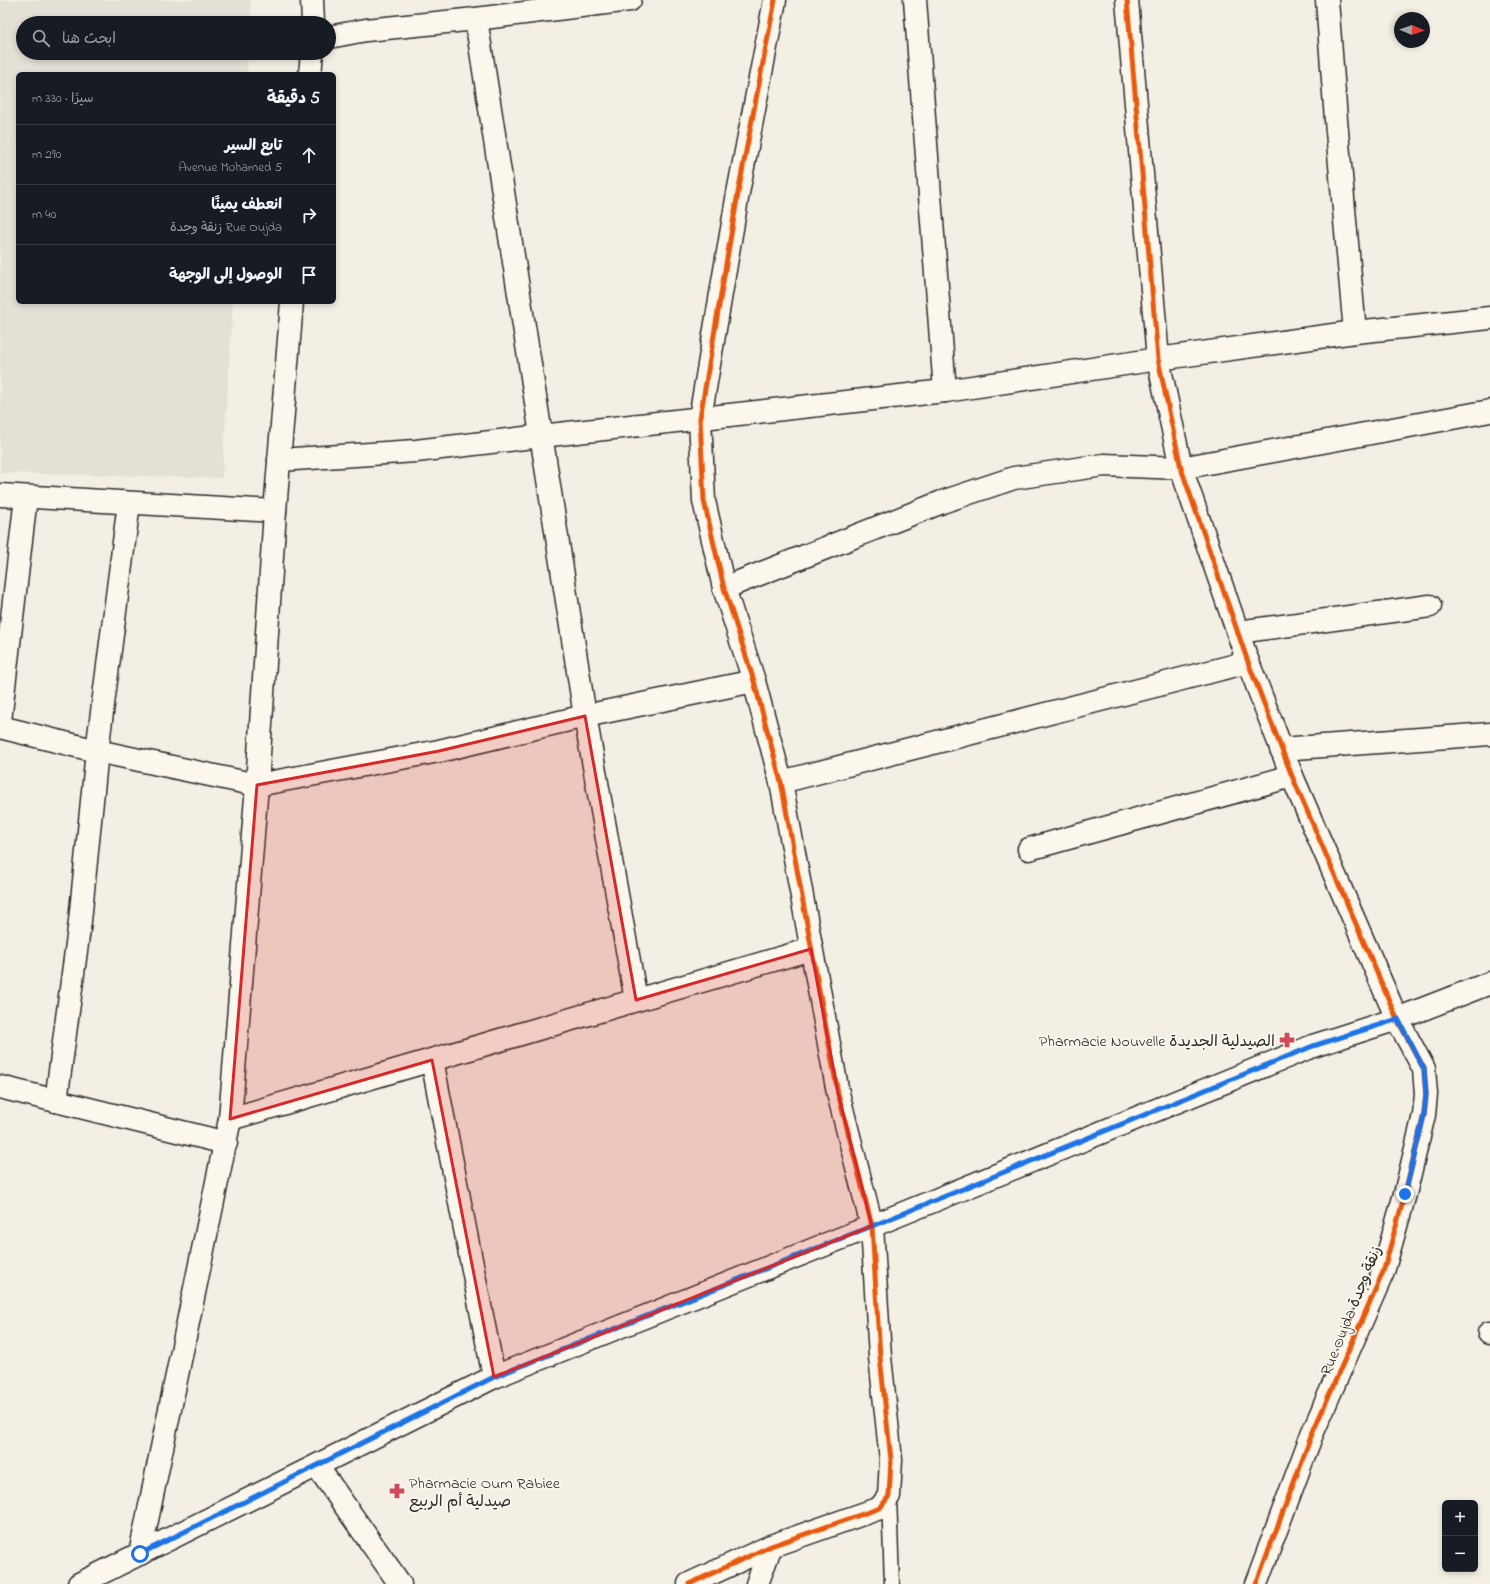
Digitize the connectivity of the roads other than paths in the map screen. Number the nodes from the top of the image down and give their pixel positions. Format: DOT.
graph roads {
  1 [pos="312,0"];
  2 [pos="630,0"];
  3 [pos="775,0"];
  4 [pos="914,0"];
  5 [pos="1127,0"];
  6 [pos="1327,0"];
  7 [pos="542,5"];
  8 [pos="313,16"];
  9 [pos="476,19"];
  10 [pos="336,36"];
  11 [pos="311,60"];
  12 [pos="310,72"];
  13 [pos="292,304"];
  14 [pos="1490,318"];
  15 [pos="1355,332"];
  16 [pos="1158,359"];
  17 [pos="945,392"];
  18 [pos="1490,411"];
  19 [pos="700,418"];
  20 [pos="541,436"];
  21 [pos="279,460"];
  22 [pos="1180,468"];
  23 [pos="0,495"];
  24 [pos="26,497"];
  25 [pos="129,503"];
  26 [pos="275,511"];
  27 [pos="724,588"];
  28 [pos="1430,606"];
  29 [pos="1238,632"];
  30 [pos="1248,662"];
  31 [pos="754,681"];
  32 [pos="585,716"];
  33 [pos="0,721"];
  34 [pos="0,727"];
  35 [pos="1490,734"];
  36 [pos="1281,749"];
  37 [pos="97,750"];
  38 [pos="1292,776"];
  39 [pos="781,782"];
  40 [pos="257,785"];
  41 [pos="1029,850"];
  42 [pos="811,949"];
  43 [pos="1490,983"];
  44 [pos="636,1000"];
  45 [pos="1398,1019"];
  46 [pos="432,1060"];
  47 [pos="0,1087"];
  48 [pos="56,1101"];
  49 [pos="230,1119"];
  50 [pos="226,1143"];
  51 [pos="872,1226"];
  52 [pos="494,1377"];
  53 [pos="317,1466"];
  54 [pos="889,1496"];
  55 [pos="771,1546"];
  56 [pos="140,1554"];
  57 [pos="79,1584"];
  58 [pos="400,1584"];
  59 [pos="689,1584"];
  60 [pos="757,1584"];
  61 [pos="892,1584"];
  62 [pos="1256,1584"];
  1 -- 8 [label="street"];
  2 -- 7 [label="street"];
  3 -- 19 [label="street"];
  4 -- 17 [label="street"];
  5 -- 16 [label="street, Rue Oujda زنقة وجدة"];
  6 -- 15 [label="street"];
  7 -- 9 [label="street"];
  9 -- 10 [label="street"];
  9 -- 20 [label="street"];
  11 -- 12 [label="street"];
  13 -- 21 [label="street"];
  14 -- 15 [label="street"];
  15 -- 16 [label="street"];
  16 -- 17 [label="street"];
  16 -- 22 [label="street, Rue Oujda زنقة وجدة"];
  17 -- 19 [label="street"];
  18 -- 22 [label="street"];
  19 -- 20 [label="street"];
  19 -- 27 [label="street"];
  20 -- 21 [label="street"];
  20 -- 32 [label="street"];
  21 -- 26 [label="street"];
  22 -- 27 [label="street"];
  22 -- 29 [label="street, Rue Oujda زنقة وجدة"];
  23 -- 24 [label="street"];
  24 -- 25 [label="street"];
  24 -- 33 [label="street"];
  25 -- 26 [label="street"];
  25 -- 37 [label="street"];
  26 -- 40 [label="street"];
  27 -- 31 [label="street"];
  28 -- 29 [label="street"];
  29 -- 30 [label="street, Rue Oujda زنقة وجدة"];
  30 -- 36 [label="street, Rue Oujda زنقة وجدة"];
  30 -- 39 [label="street"];
  31 -- 32 [label="street"];
  31 -- 39 [label="street"];
  32 -- 40 [label="street"];
  32 -- 44 [label="street"];
  34 -- 37 [label="street"];
  35 -- 36 [label="street"];
  36 -- 38 [label="street, Rue Oujda زنقة وجدة"];
  37 -- 40 [label="street"];
  37 -- 48 [label="street"];
  38 -- 41 [label="street"];
  38 -- 45 [label="street, Rue Oujda زنقة وجدة"];
  39 -- 42 [label="street"];
  40 -- 49 [label="street"];
  42 -- 44 [label="street"];
  42 -- 51 [label="street"];
  43 -- 45 [label="street"];
  44 -- 46 [label="street"];
  45 -- 51 [label="street"];
  45 -- 62 [label="street, Rue Oujda زنقة وجدة"];
  46 -- 49 [label="street"];
  46 -- 52 [label="street"];
  47 -- 48 [label="street"];
  48 -- 50 [label="street"];
  49 -- 50 [label="street"];
  50 -- 56 [label="street"];
  51 -- 52 [label="street"];
  51 -- 54 [label="street"];
  52 -- 53 [label="street"];
  53 -- 56 [label="street"];
  53 -- 58 [label="street"];
  54 -- 55 [label="street"];
  54 -- 61 [label="lane"];
  55 -- 59 [label="street"];
  55 -- 60 [label="street"];
  56 -- 57 [label="street"];
}
